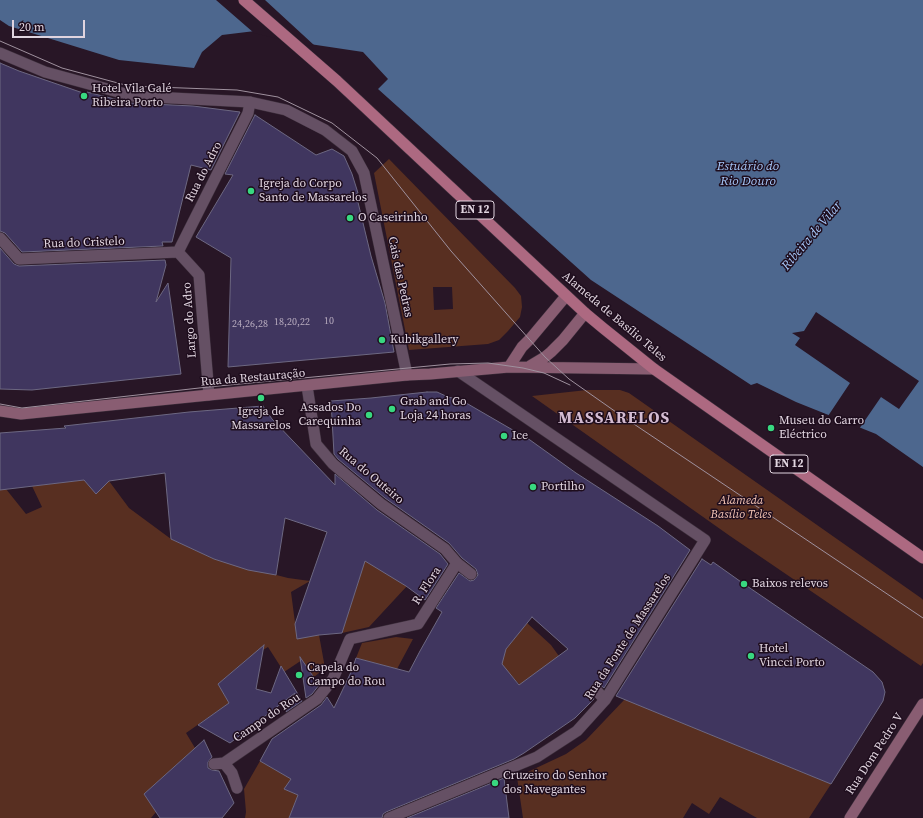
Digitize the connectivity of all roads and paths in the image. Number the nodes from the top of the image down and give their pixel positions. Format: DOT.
graph roads {
  1 [pos="244,0"];
  2 [pos="0,52"];
  3 [pos="250,102"];
  4 [pos="0,238"];
  5 [pos="178,252"];
  6 [pos="566,296"];
  7 [pos="585,313"];
  8 [pos="530,366"];
  9 [pos="509,367"];
  10 [pos="654,369"];
  11 [pos="458,371"];
  12 [pos="407,375"];
  13 [pos="307,386"];
  14 [pos="209,395"];
  15 [pos="0,411"];
  16 [pos="923,558"];
  17 [pos="457,563"];
  18 [pos="472,574"];
  19 [pos="418,624"];
  20 [pos="596,690"];
  21 [pos="605,700"];
  22 [pos="923,704"];
  23 [pos="237,788"];
  24 [pos="388,818"];
  25 [pos="850,818"];
  1 -- 6 [label="main road, Alameda de Basílio Teles / EN 12"];
  2 -- 3 [label="street, Cais das Pedras"];
  3 -- 5 [label="street, Rua do Adro"];
  3 -- 12 [label="street, Cais das Pedras"];
  4 -- 5 [label="street, Rua do Cristelo"];
  5 -- 14 [label="street, Largo do Adro"];
  6 -- 7 [label="main road, Alameda de Basílio Teles / EN 12"];
  6 -- 9 [label="main road"];
  7 -- 8 [label="main road, Rua da Restauração"];
  7 -- 10 [label="main road, Alameda de Basílio Teles / EN 12"];
  8 -- 9 [label="main road, Rua da Restauração"];
  8 -- 10 [label="main road, Rua da Restauração"];
  9 -- 11 [label="main road, Rua da Restauração"];
  10 -- 16 [label="main road, Alameda de Basílio Teles / EN 12"];
  11 -- 12 [label="main road, Rua da Restauração"];
  11 -- 21 [label="street, Rua da Fonte de Massarelos"];
  12 -- 13 [label="main road, Rua da Restauração"];
  13 -- 14 [label="main road, Rua da Restauração"];
  13 -- 17 [label="street, Rua do Outeiro"];
  14 -- 15 [label="main road, Rua da Restauração"];
  17 -- 18 [label="street, Rua do Outeiro"];
  17 -- 19 [label="street, R. Flora"];
  19 -- 23 [label="street, Campo do Rou"];
  20 -- 21 [label="street"];
  21 -- 24 [label="street, Rua da Fonte de Massarelos"];
  22 -- 25 [label="main road, Rua Dom Pedro V"];
}
